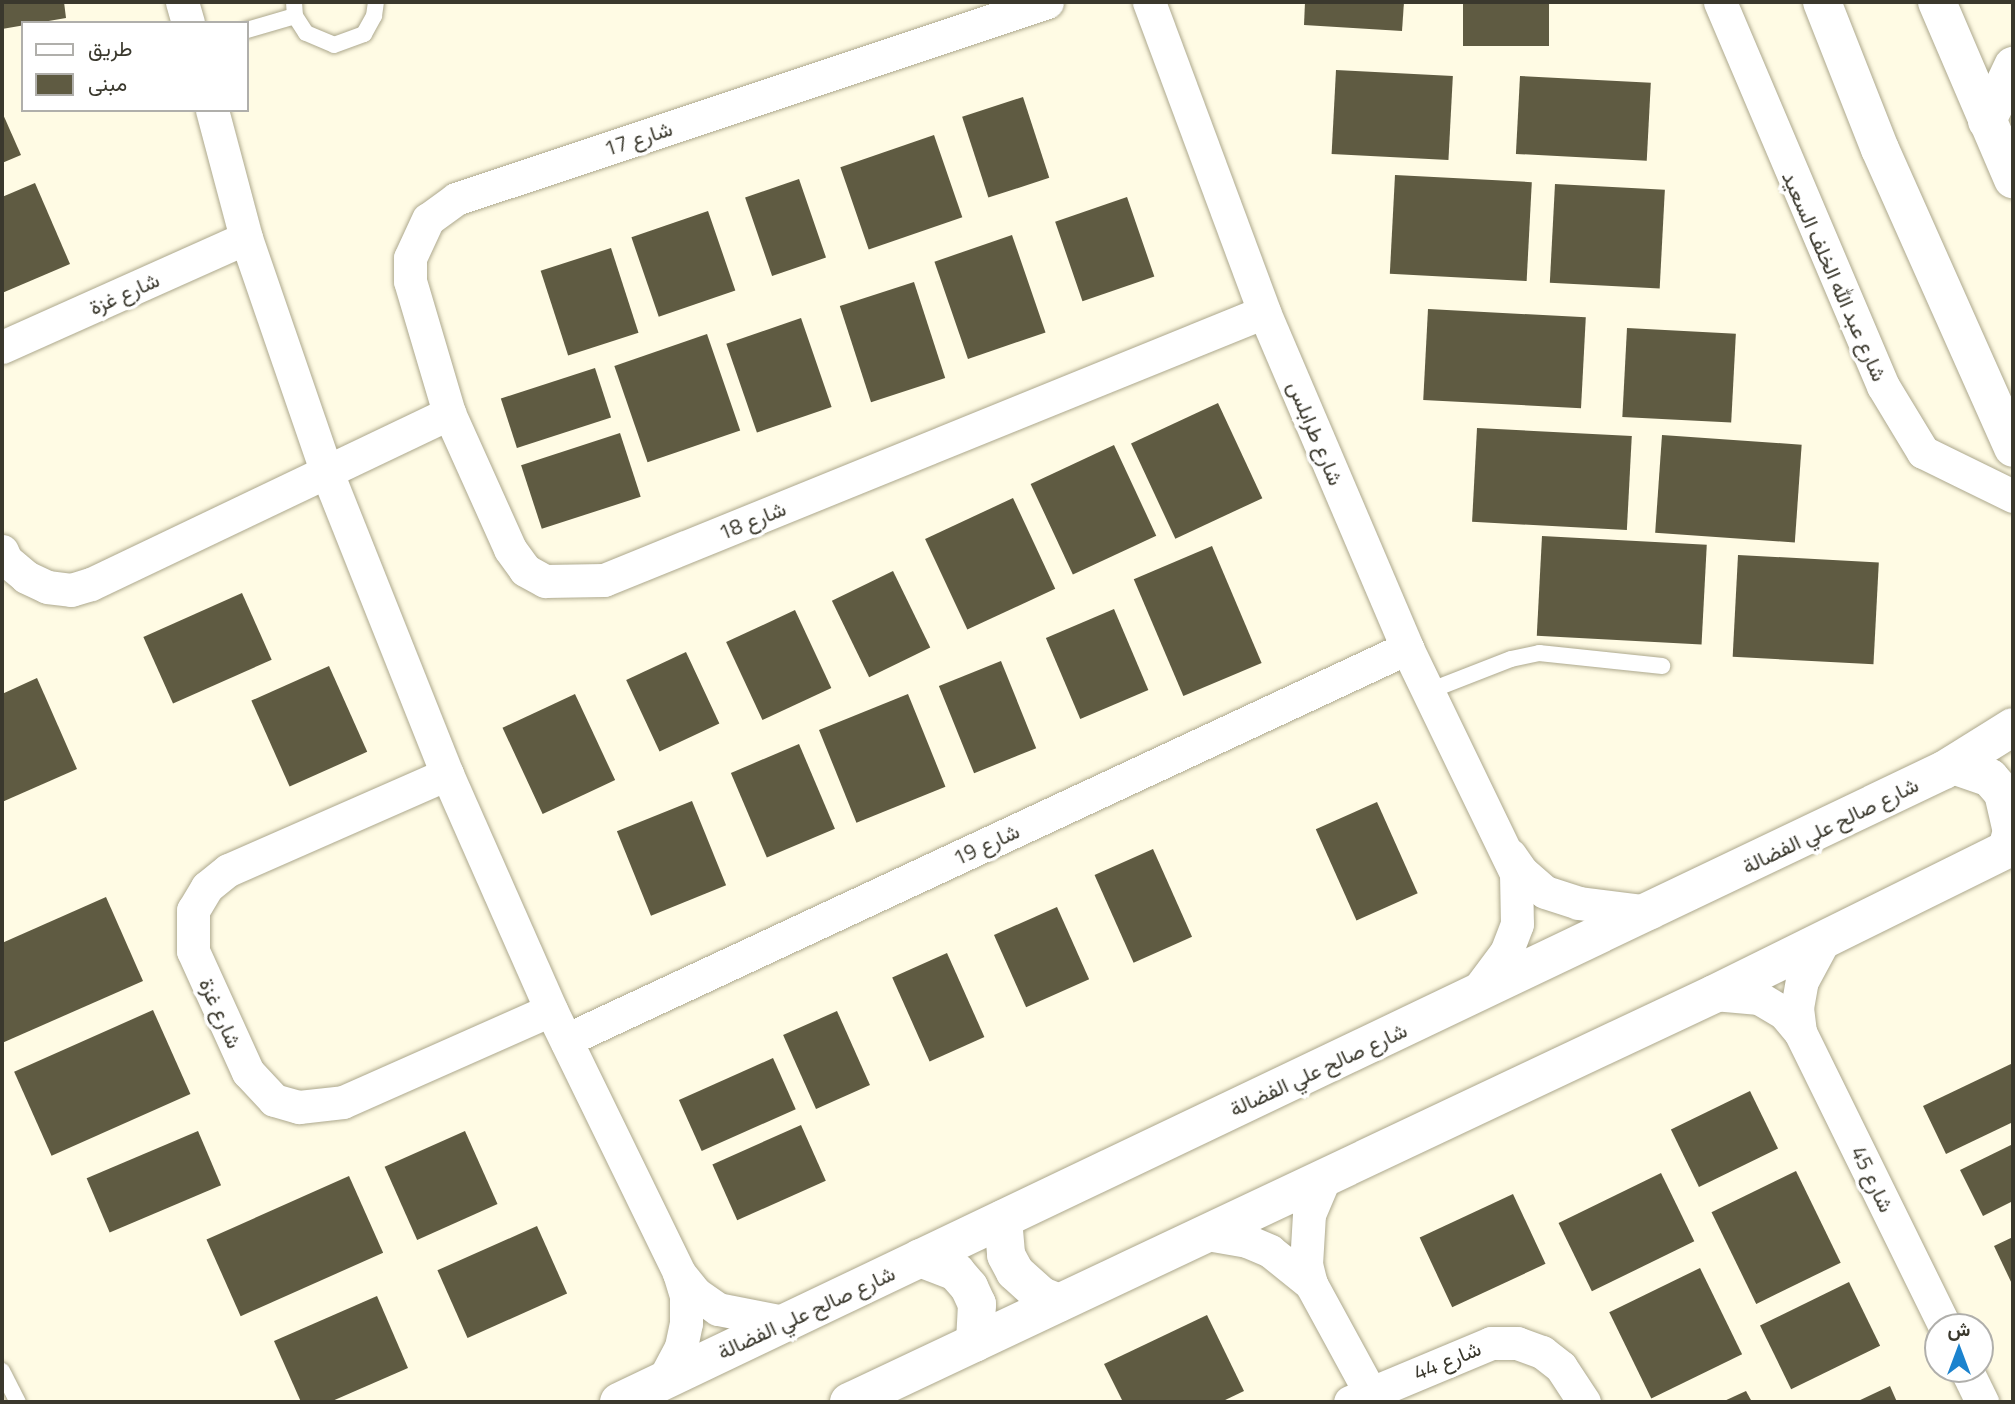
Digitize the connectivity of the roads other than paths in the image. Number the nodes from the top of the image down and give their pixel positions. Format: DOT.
graph roads {
  1 [pos="182,2"];
  2 [pos="376,2"];
  3 [pos="1047,2"];
  4 [pos="1149,2"];
  5 [pos="1720,2"];
  6 [pos="1822,2"];
  7 [pos="1937,2"];
  8 [pos="294,9"];
  9 [pos="187,21"];
  10 [pos="248,30"];
  11 [pos="2013,66"];
  12 [pos="213,112"];
  13 [pos="1987,121"];
  14 [pos="2013,179"];
  15 [pos="246,238"];
  16 [pos="1264,312"];
  17 [pos="2,347"];
  18 [pos="449,413"];
  19 [pos="2013,448"];
  20 [pos="326,470"];
  21 [pos="2013,496"];
  22 [pos="2,551"];
  23 [pos="1407,648"];
  24 [pos="1662,666"];
  25 [pos="1429,691"];
  26 [pos="2013,727"];
  27 [pos="1953,765"];
  28 [pos="447,774"];
  29 [pos="2010,848"];
  30 [pos="1509,853"];
  31 [pos="1650,912"];
  32 [pos="1824,940"];
  33 [pos="1714,994"];
  34 [pos="1474,995"];
  35 [pos="551,1010"];
  36 [pos="1800,1032"];
  37 [pos="566,1040"];
  38 [pos="1324,1179"];
  39 [pos="1003,1219"];
  40 [pos="1207,1234"];
  41 [pos="920,1258"];
  42 [pos="679,1273"];
  43 [pos="1311,1284"];
  44 [pos="1059,1303"];
  45 [pos="1938,1313"];
  46 [pos="784,1322"];
  47 [pos="975,1343"];
  48 [pos="2,1371"];
  49 [pos="664,1380"];
  50 [pos="1973,1383"];
  51 [pos="1360,1397"];
  52 [pos="18,1402"];
  53 [pos="619,1402"];
  54 [pos="849,1402"];
  55 [pos="1584,1402"];
  56 [pos="1982,1402"];
  1 -- 9 [label="street"];
  2 -- 8 [label="lane"];
  3 -- 18 [label="street, شارع 17"];
  4 -- 16 [label="street, شارع طرابلس"];
  5 -- 21 [label="street, شارع عبد الله الخلف السعيد"];
  6 -- 19 [label="street"];
  7 -- 13 [label="street"];
  8 -- 10 [label="lane"];
  11 -- 13 [label="street"];
  12 -- 15 [label="street"];
  13 -- 14 [label="street"];
  15 -- 17 [label="street, شارع غزة"];
  15 -- 20 [label="street"];
  16 -- 18 [label="street, شارع 18"];
  16 -- 23 [label="street, شارع طرابلس"];
  18 -- 20 [label="street"];
  20 -- 22 [label="street"];
  20 -- 28 [label="street"];
  23 -- 25 [label="street, شارع طرابلس"];
  23 -- 37 [label="street, شارع 19"];
  24 -- 25 [label="lane"];
  25 -- 30 [label="street, شارع طرابلس"];
  26 -- 27 [label="street, شارع صالح علي الفضالة"];
  27 -- 29 [label="street"];
  27 -- 31 [label="street, شارع صالح علي الفضالة"];
  28 -- 35 [label="street"];
  28 -- 35 [label="street, شارع غزة"];
  29 -- 32 [label="street"];
  30 -- 31 [label="street, شارع طرابلس"];
  30 -- 34 [label="street, شارع طرابلس"];
  31 -- 34 [label="street, شارع صالح علي الفضالة"];
  32 -- 33 [label="street"];
  32 -- 36 [label="street, شارع 45"];
  33 -- 36 [label="street, شارع 45"];
  33 -- 38 [label="street"];
  34 -- 39 [label="street, شارع صالح علي الفضالة"];
  35 -- 37 [label="street"];
  36 -- 45 [label="street, شارع 45"];
  37 -- 42 [label="street"];
  38 -- 40 [label="street"];
  38 -- 43 [label="street, شارع 44"];
  39 -- 41 [label="street, شارع صالح علي الفضالة"];
  39 -- 44 [label="street"];
  40 -- 43 [label="street, شارع 44"];
  40 -- 44 [label="street"];
  41 -- 46 [label="street, شارع صالح علي الفضالة"];
  41 -- 47 [label="street"];
  42 -- 46 [label="street"];
  42 -- 49 [label="street"];
  43 -- 51 [label="street, شارع 44"];
  44 -- 47 [label="street"];
  46 -- 49 [label="street, شارع صالح علي الفضالة"];
  47 -- 54 [label="street"];
  48 -- 52 [label="lane"];
  49 -- 53 [label="street, شارع صالح علي الفضالة"];
  50 -- 56 [label="street"];
  51 -- 55 [label="street, شارع 44"];
}
